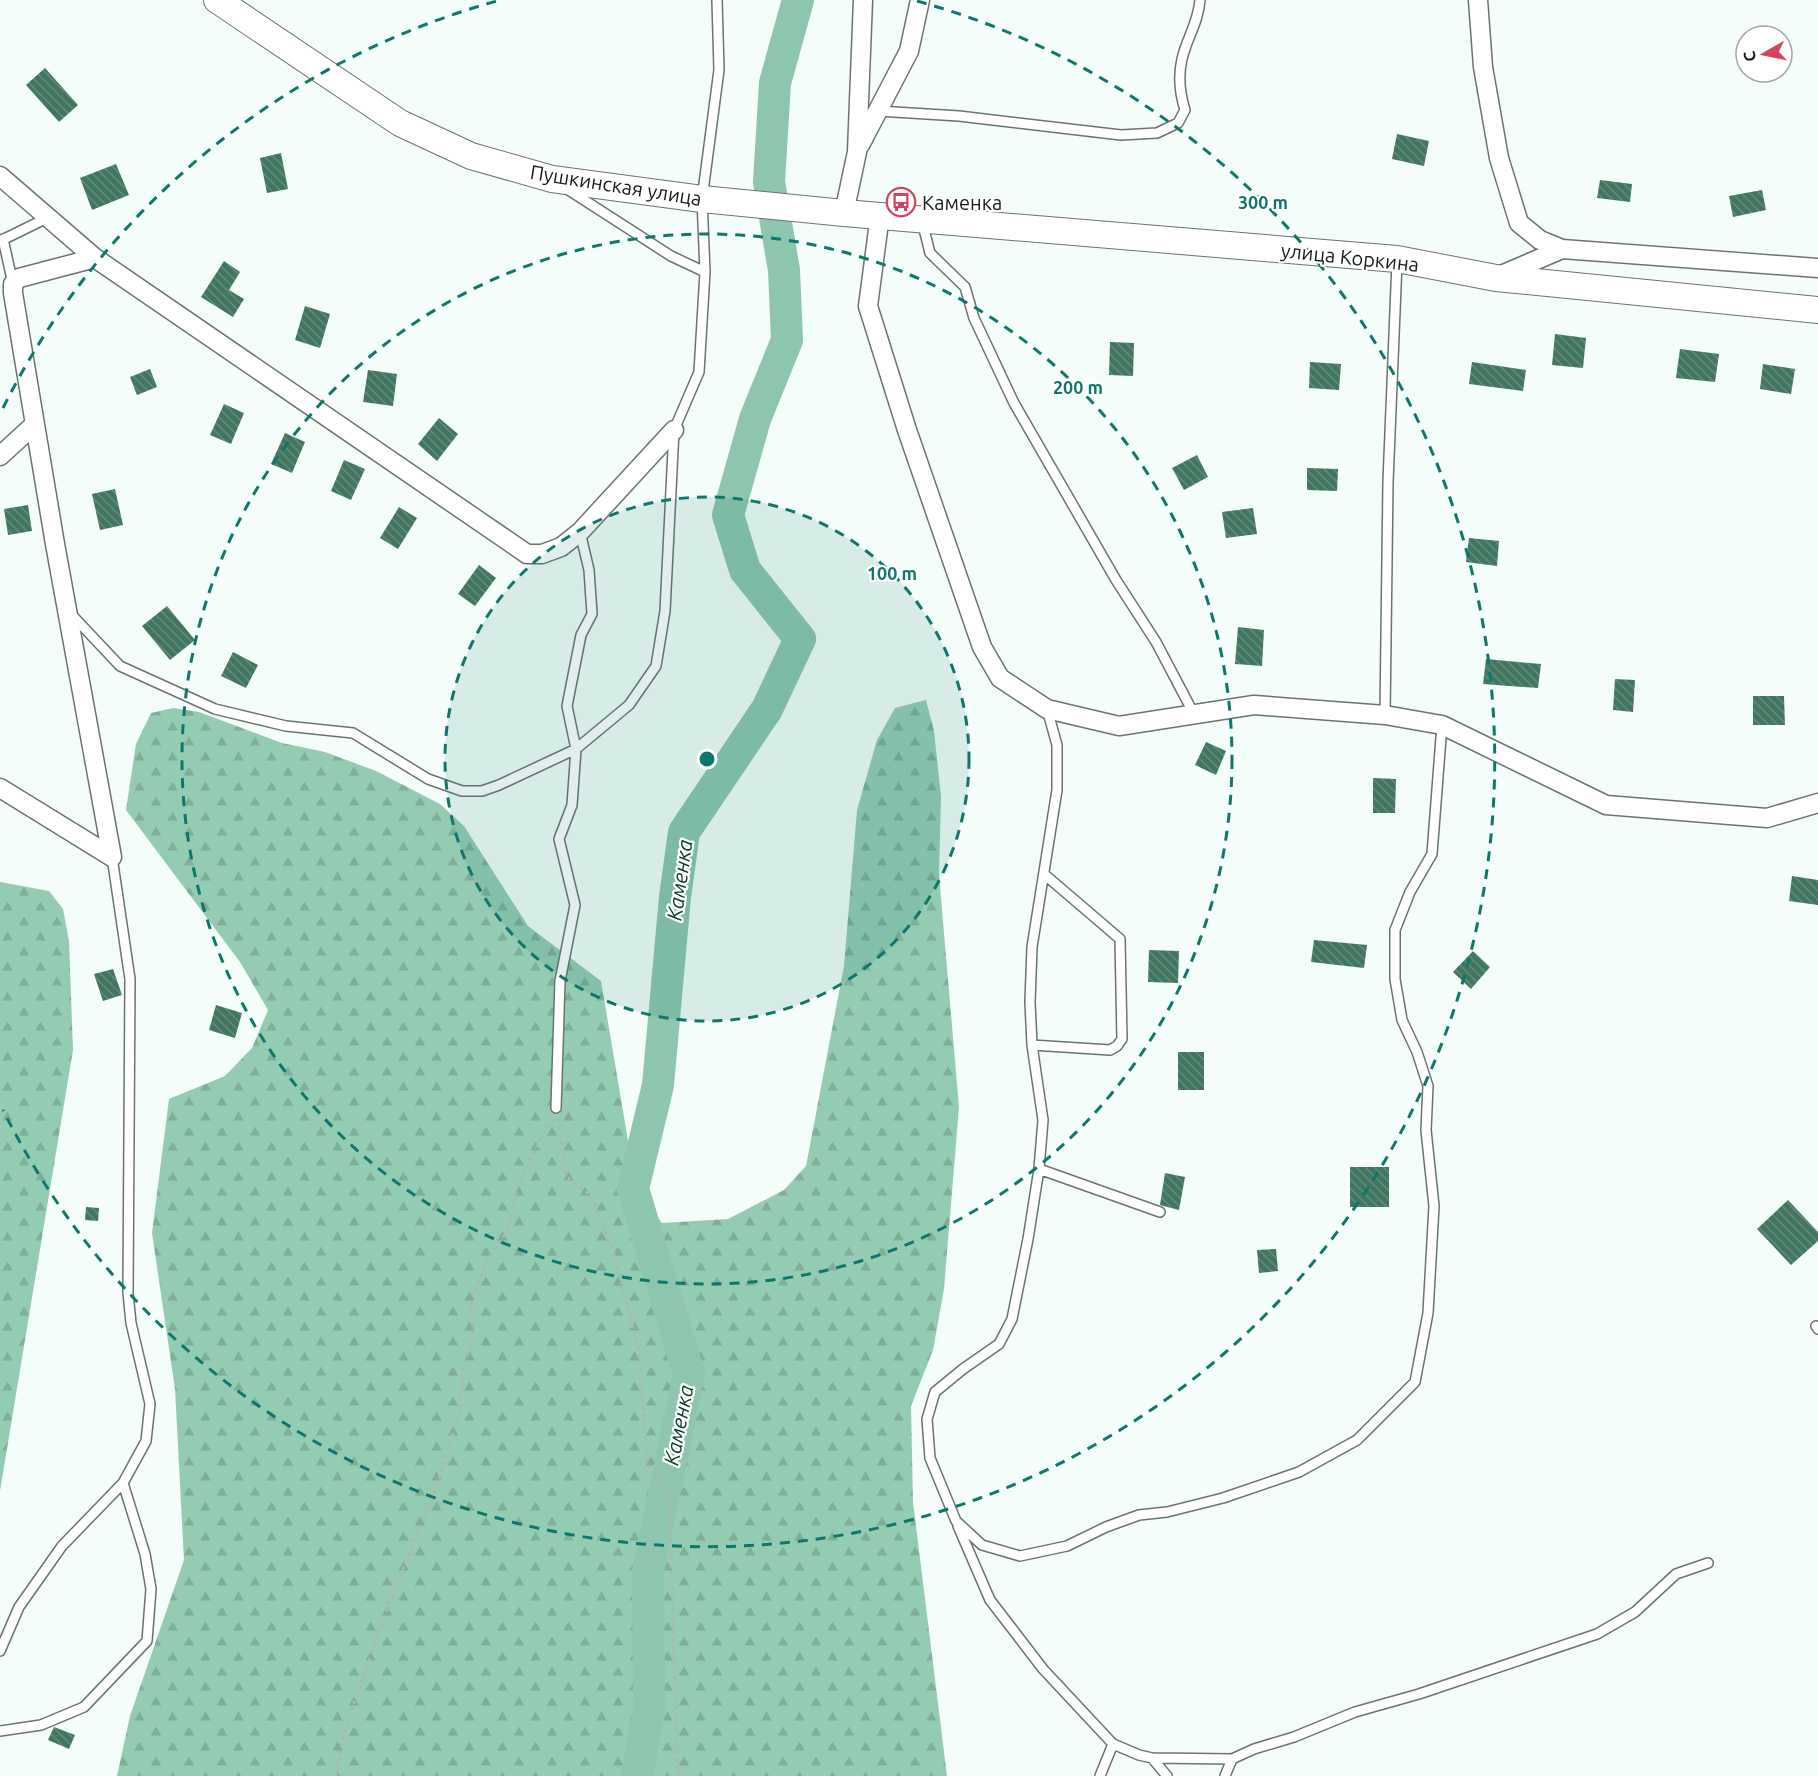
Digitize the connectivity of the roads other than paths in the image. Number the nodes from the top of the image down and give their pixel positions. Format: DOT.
graph roads {
  1 [pos="218,0"];
  2 [pos="717,0"];
  3 [pos="863,0"];
  4 [pos="920,0"];
  5 [pos="1200,0"];
  6 [pos="1478,0"];
  7 [pos="878,111"];
  8 [pos="857,152"];
  9 [pos="0,176"];
  10 [pos="552,179"];
  11 [pos="702,199"];
  12 [pos="844,213"];
  13 [pos="880,215"];
  14 [pos="47,218"];
  15 [pos="921,218"];
  16 [pos="2,240"];
  17 [pos="1562,249"];
  18 [pos="95,258"];
  19 [pos="1397,259"];
  20 [pos="1818,268"];
  21 [pos="705,272"];
  22 [pos="1496,278"];
  23 [pos="13,284"];
  24 [pos="1818,310"];
  25 [pos="35,424"];
  26 [pos="674,430"];
  27 [pos="0,456"];
  28 [pos="580,532"];
  29 [pos="68,610"];
  30 [pos="1047,709"];
  31 [pos="1194,714"];
  32 [pos="1385,715"];
  33 [pos="1442,725"];
  34 [pos="576,749"];
  35 [pos="0,788"];
  36 [pos="1818,803"];
  37 [pos="112,857"];
  38 [pos="1044,874"];
  39 [pos="1032,1045"];
  40 [pos="556,1108"];
  41 [pos="1039,1169"];
  42 [pos="1160,1212"];
  43 [pos="123,1483"];
  44 [pos="956,1521"];
  45 [pos="1707,1563"];
  46 [pos="0,1651"];
  47 [pos="0,1731"];
  48 [pos="1113,1744"];
  49 [pos="1152,1758"];
  50 [pos="1232,1759"];
  51 [pos="1100,1776"];
  52 [pos="1167,1776"];
  53 [pos="1225,1776"];
  1 -- 10 [label="main road, Пушкинская улица"];
  2 -- 11 [label="lane"];
  3 -- 8 [label="street"];
  4 -- 7 [label="street"];
  5 -- 7 [label="lane"];
  6 -- 17 [label="street"];
  7 -- 8 [label="street"];
  8 -- 12 [label="street"];
  9 -- 14 [label="street"];
  10 -- 11 [label="main road, Пушкинская улица"];
  10 -- 21 [label="lane"];
  11 -- 12 [label="main road, Пушкинская улица"];
  11 -- 21 [label="lane"];
  12 -- 13 [label="main road, Пушкинская улица"];
  13 -- 15 [label="main road, улица Коркина"];
  13 -- 30 [label="street"];
  14 -- 16 [label="lane"];
  14 -- 18 [label="street"];
  15 -- 19 [label="main road, улица Коркина"];
  15 -- 31 [label="lane"];
  16 -- 23 [label="lane"];
  17 -- 20 [label="street"];
  17 -- 22 [label="street"];
  18 -- 23 [label="street"];
  18 -- 28 [label="street"];
  19 -- 22 [label="main road, улица Коркина"];
  19 -- 32 [label="lane"];
  21 -- 26 [label="lane"];
  22 -- 24 [label="main road, улица Коркина"];
  23 -- 25 [label="street"];
  25 -- 27 [label="street"];
  25 -- 29 [label="street"];
  26 -- 28 [label="street"];
  26 -- 34 [label="lane"];
  28 -- 34 [label="lane"];
  29 -- 34 [label="lane"];
  29 -- 37 [label="street"];
  30 -- 31 [label="street"];
  30 -- 38 [label="lane"];
  31 -- 32 [label="street"];
  32 -- 33 [label="street"];
  33 -- 36 [label="street"];
  33 -- 44 [label="lane"];
  34 -- 40 [label="lane"];
  35 -- 37 [label="street"];
  37 -- 43 [label="lane"];
  38 -- 39 [label="lane"];
  38 -- 39 [label="lane"];
  39 -- 41 [label="lane"];
  41 -- 42 [label="lane"];
  41 -- 44 [label="lane"];
  43 -- 46 [label="lane"];
  43 -- 47 [label="lane"];
  44 -- 48 [label="lane"];
  45 -- 50 [label="lane"];
  48 -- 49 [label="lane"];
  48 -- 51 [label="lane"];
  49 -- 50 [label="lane"];
  49 -- 52 [label="lane"];
  50 -- 53 [label="lane"];
}
